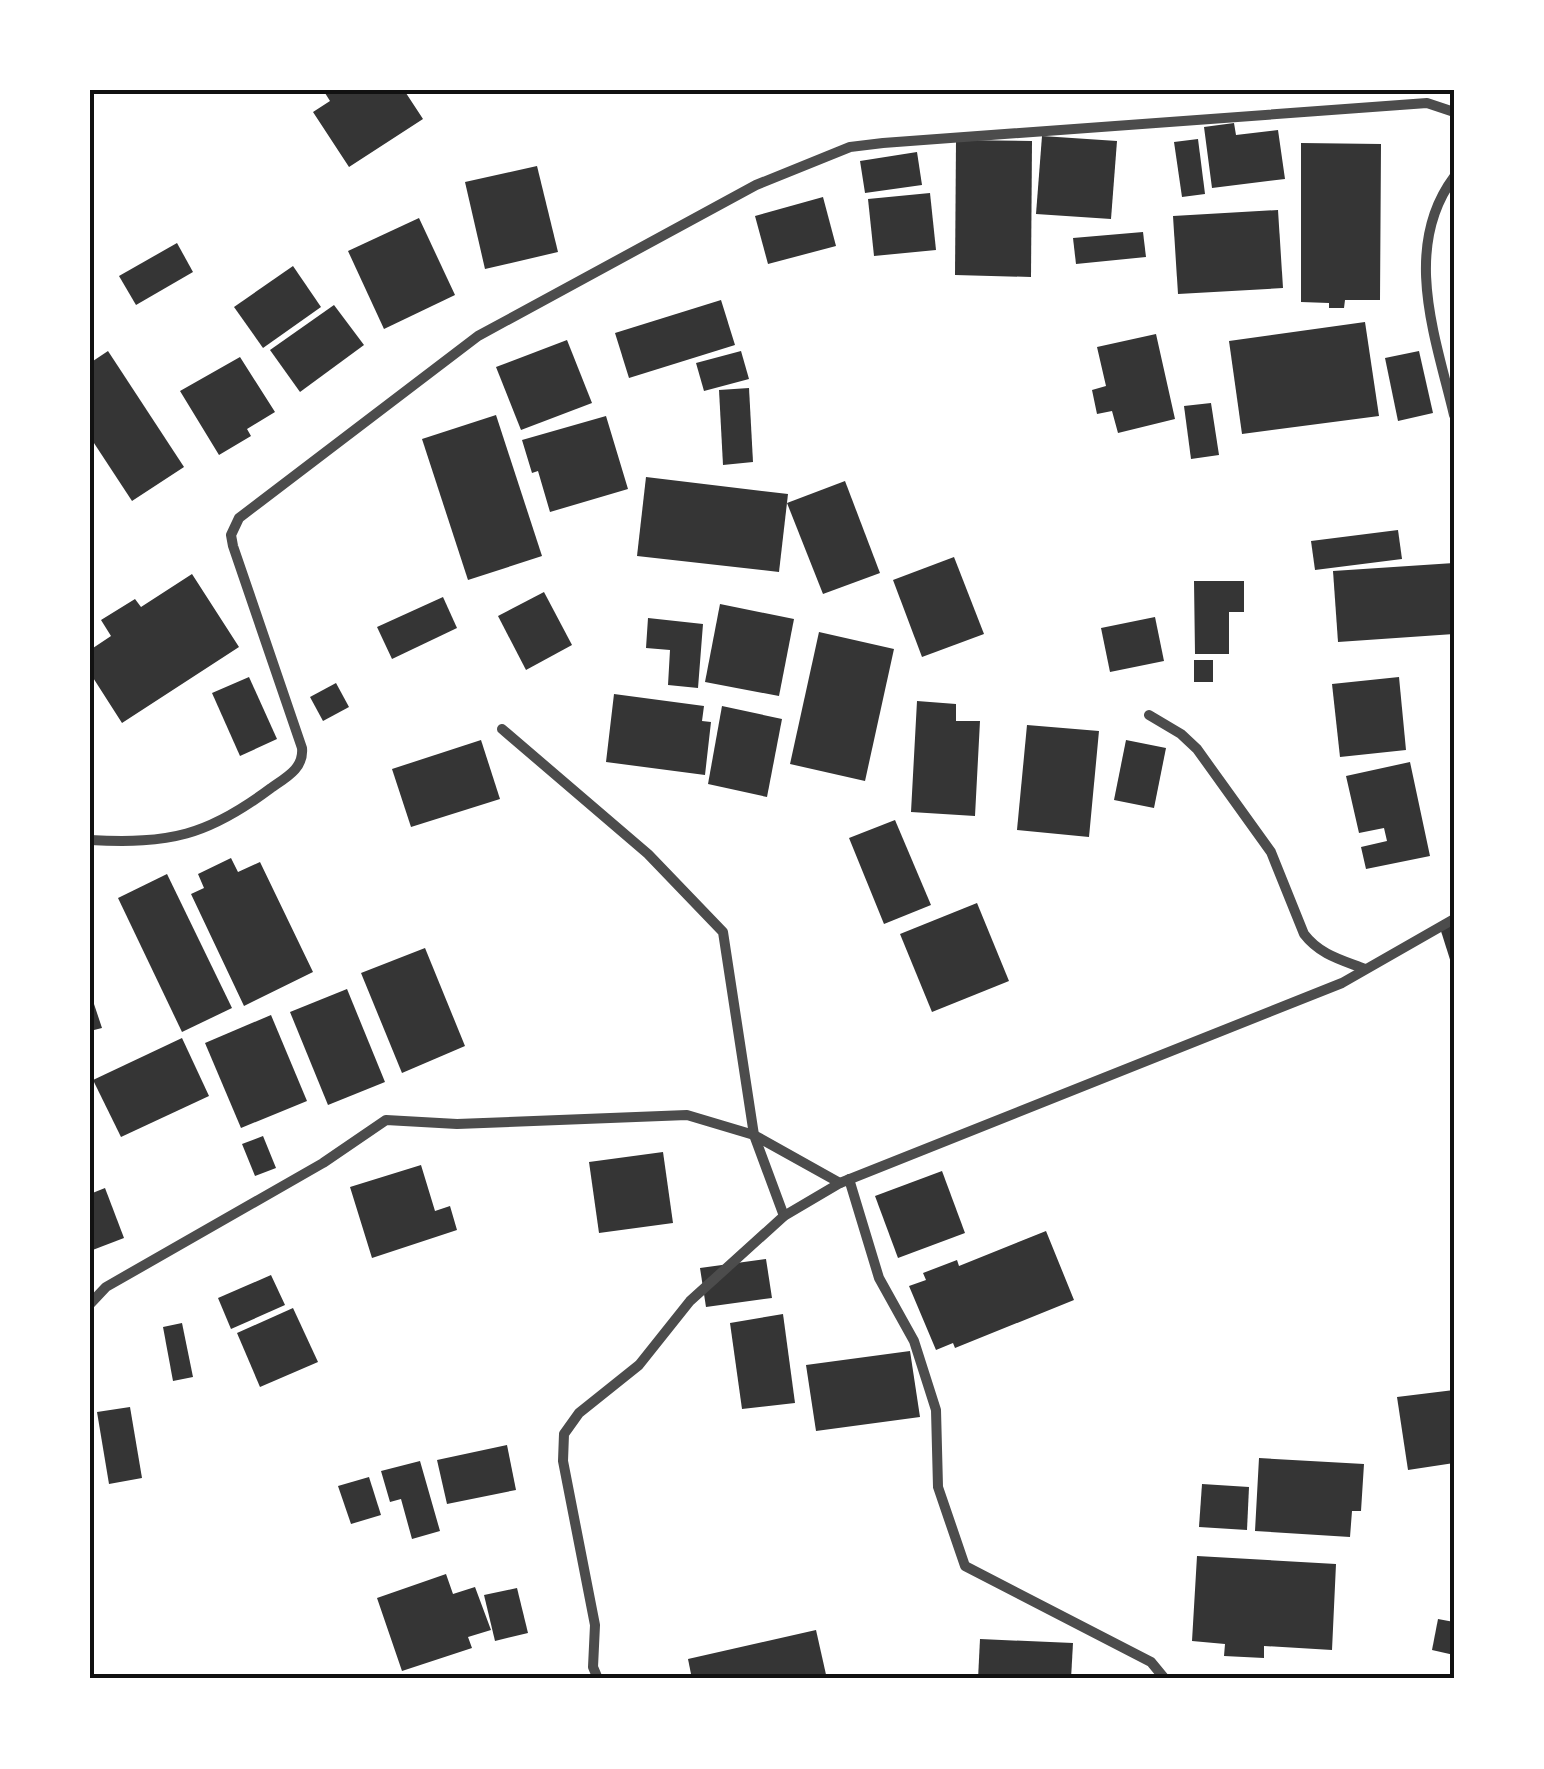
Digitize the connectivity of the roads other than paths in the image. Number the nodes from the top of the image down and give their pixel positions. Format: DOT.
graph roads {
  1 [pos="1454,112"];
  2 [pos="1454,178"];
  3 [pos="1454,415"];
  4 [pos="1150,715"];
  5 [pos="502,729"];
  6 [pos="90,840"];
  7 [pos="1454,920"];
  8 [pos="1366,970"];
  9 [pos="754,1135"];
  10 [pos="844,1181"];
  11 [pos="784,1216"];
  12 [pos="90,1304"];
  13 [pos="598,1679"];
  14 [pos="1164,1679"];
  1 -- 6 [label="street"];
  2 -- 3 [label="street"];
  4 -- 8 [label="street"];
  5 -- 9 [label="street"];
  7 -- 8 [label="street"];
  8 -- 10 [label="street"];
  9 -- 10 [label="street"];
  9 -- 11 [label="street"];
  9 -- 12 [label="street"];
  10 -- 11 [label="street"];
  10 -- 14 [label="street"];
  11 -- 13 [label="street"];
}
